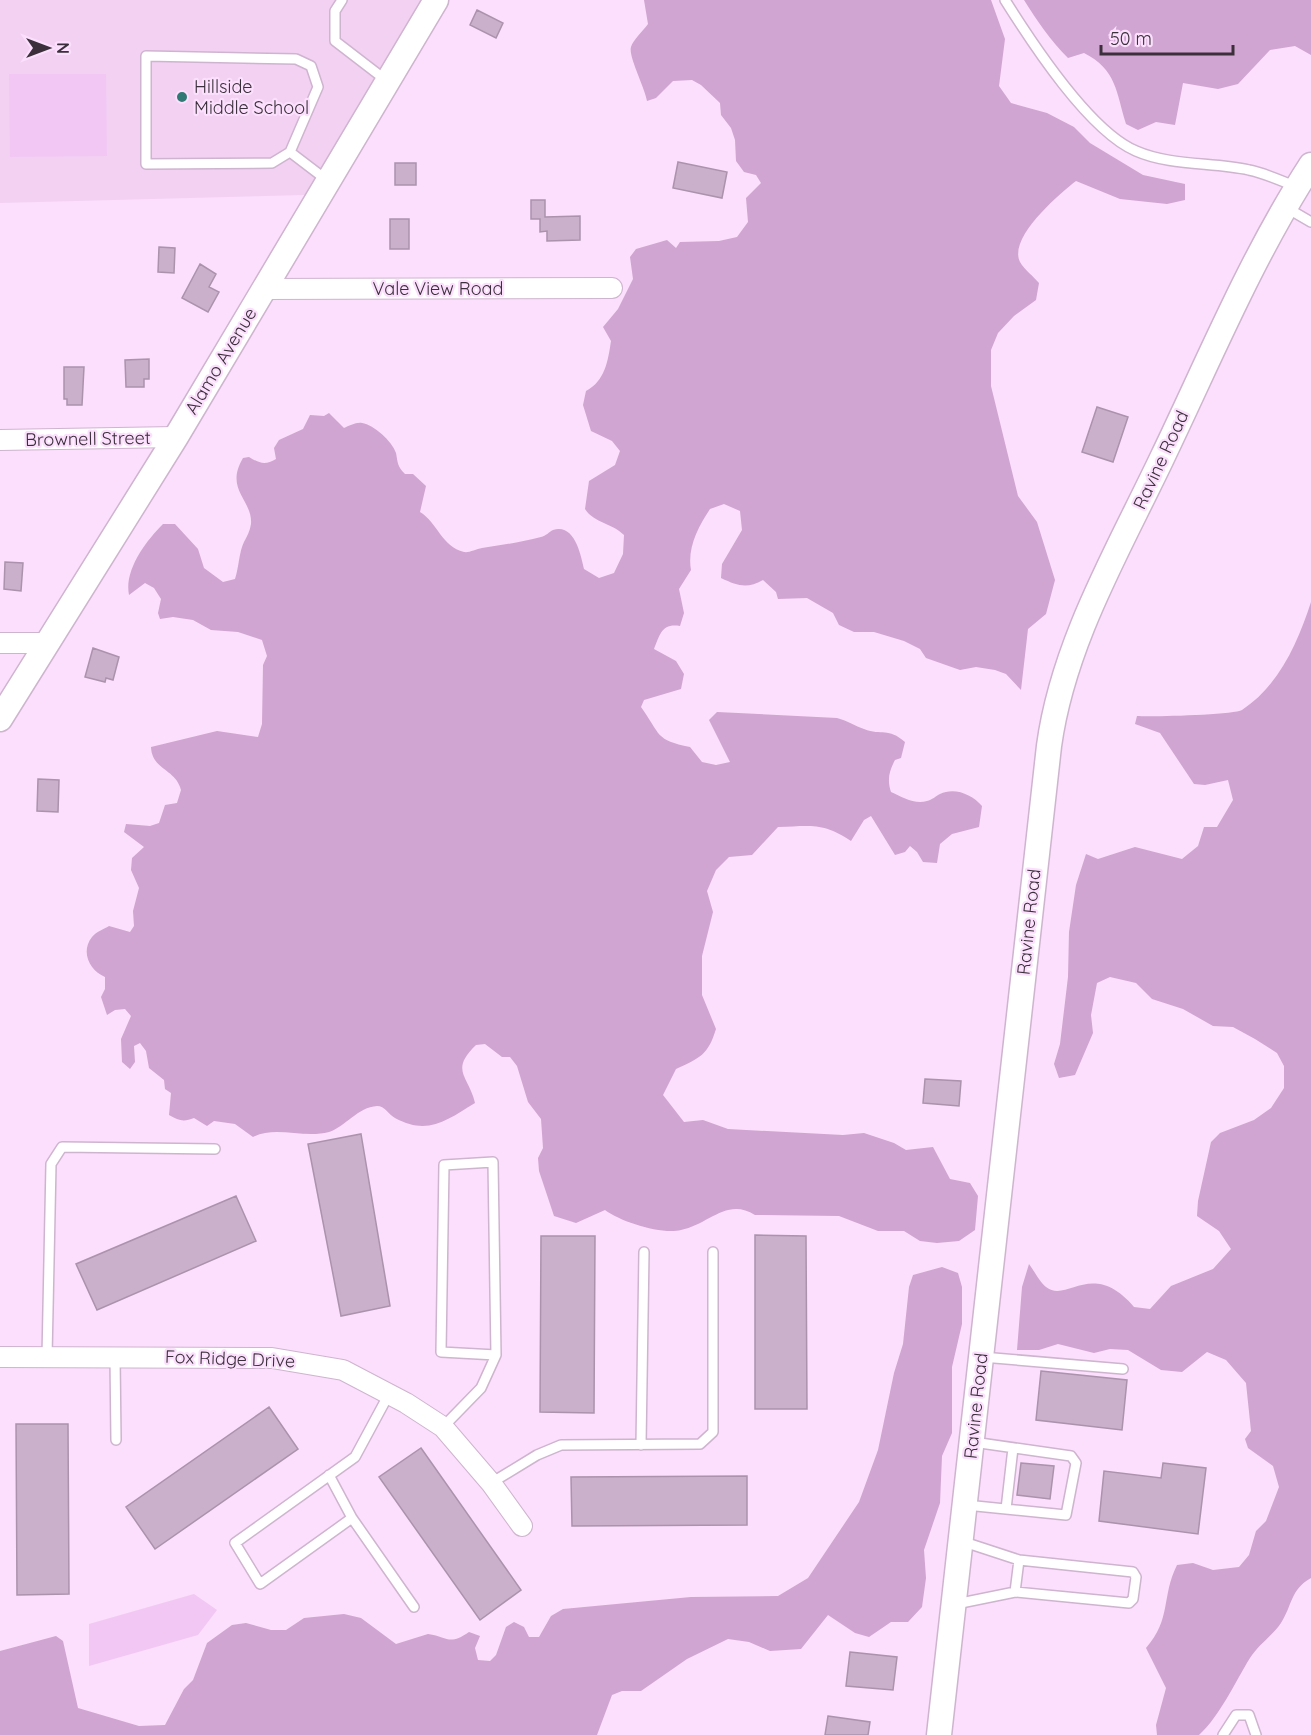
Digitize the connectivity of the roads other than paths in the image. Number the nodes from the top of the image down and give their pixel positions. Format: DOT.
graph roads {
  1 [pos="342,0"];
  2 [pos="436,0"];
  3 [pos="1005,0"];
  4 [pos="387,81"];
  5 [pos="290,152"];
  6 [pos="1311,165"];
  7 [pos="328,181"];
  8 [pos="1291,197"];
  9 [pos="1311,222"];
  10 [pos="612,288"];
  11 [pos="264,289"];
  12 [pos="176,437"];
  13 [pos="0,440"];
  14 [pos="0,643"];
  15 [pos="47,643"];
  16 [pos="0,719"];
  17 [pos="215,1149"];
  18 [pos="644,1252"];
  19 [pos="713,1252"];
  20 [pos="496,1355"];
  21 [pos="0,1357"];
  22 [pos="46,1357"];
  23 [pos="115,1357"];
  24 [pos="981,1357"];
  25 [pos="1123,1369"];
  26 [pos="389,1394"];
  27 [pos="443,1427"];
  28 [pos="116,1440"];
  29 [pos="973,1442"];
  30 [pos="642,1445"];
  31 [pos="1013,1448"];
  32 [pos="329,1475"];
  33 [pos="490,1483"];
  34 [pos="966,1505"];
  35 [pos="1006,1509"];
  36 [pos="352,1518"];
  37 [pos="522,1526"];
  38 [pos="961,1540"];
  39 [pos="1019,1560"];
  40 [pos="1016,1592"];
  41 [pos="955,1604"];
  42 [pos="414,1607"];
  43 [pos="939,1735"];
  44 [pos="1223,1735"];
  45 [pos="1256,1735"];
  1 -- 4 [label="lane"];
  2 -- 4 [label="street, Alamo Avenue"];
  3 -- 8 [label="lane"];
  4 -- 7 [label="street, Alamo Avenue"];
  5 -- 5 [label="lane"];
  5 -- 7 [label="lane"];
  6 -- 8 [label="street, Ravine Road"];
  7 -- 11 [label="street, Alamo Avenue"];
  8 -- 9 [label="lane"];
  8 -- 24 [label="street, Ravine Road"];
  10 -- 11 [label="street, Vale View Road"];
  11 -- 12 [label="street, Alamo Avenue"];
  12 -- 13 [label="street, Brownell Street"];
  12 -- 15 [label="street, Alamo Avenue"];
  14 -- 15 [label="street"];
  15 -- 16 [label="street, Alamo Avenue"];
  17 -- 22 [label="lane"];
  18 -- 30 [label="lane"];
  19 -- 30 [label="lane"];
  20 -- 20 [label="lane"];
  20 -- 27 [label="lane"];
  21 -- 22 [label="street, Fox Ridge Drive"];
  22 -- 23 [label="street, Fox Ridge Drive"];
  23 -- 26 [label="street, Fox Ridge Drive"];
  23 -- 28 [label="lane"];
  24 -- 25 [label="lane"];
  24 -- 29 [label="street, Ravine Road"];
  26 -- 27 [label="street, Fox Ridge Drive"];
  26 -- 32 [label="lane"];
  27 -- 33 [label="street, Fox Ridge Drive"];
  29 -- 31 [label="lane"];
  29 -- 34 [label="street, Ravine Road"];
  30 -- 33 [label="lane"];
  31 -- 35 [label="lane"];
  31 -- 35 [label="lane"];
  32 -- 36 [label="lane"];
  32 -- 36 [label="lane"];
  33 -- 37 [label="street, Fox Ridge Drive"];
  34 -- 35 [label="lane"];
  34 -- 38 [label="street, Ravine Road"];
  36 -- 42 [label="lane"];
  38 -- 39 [label="lane"];
  38 -- 41 [label="street, Ravine Road"];
  39 -- 40 [label="lane"];
  39 -- 40 [label="lane"];
  40 -- 41 [label="lane"];
  41 -- 43 [label="street, Ravine Road"];
  44 -- 45 [label="lane"];
}
